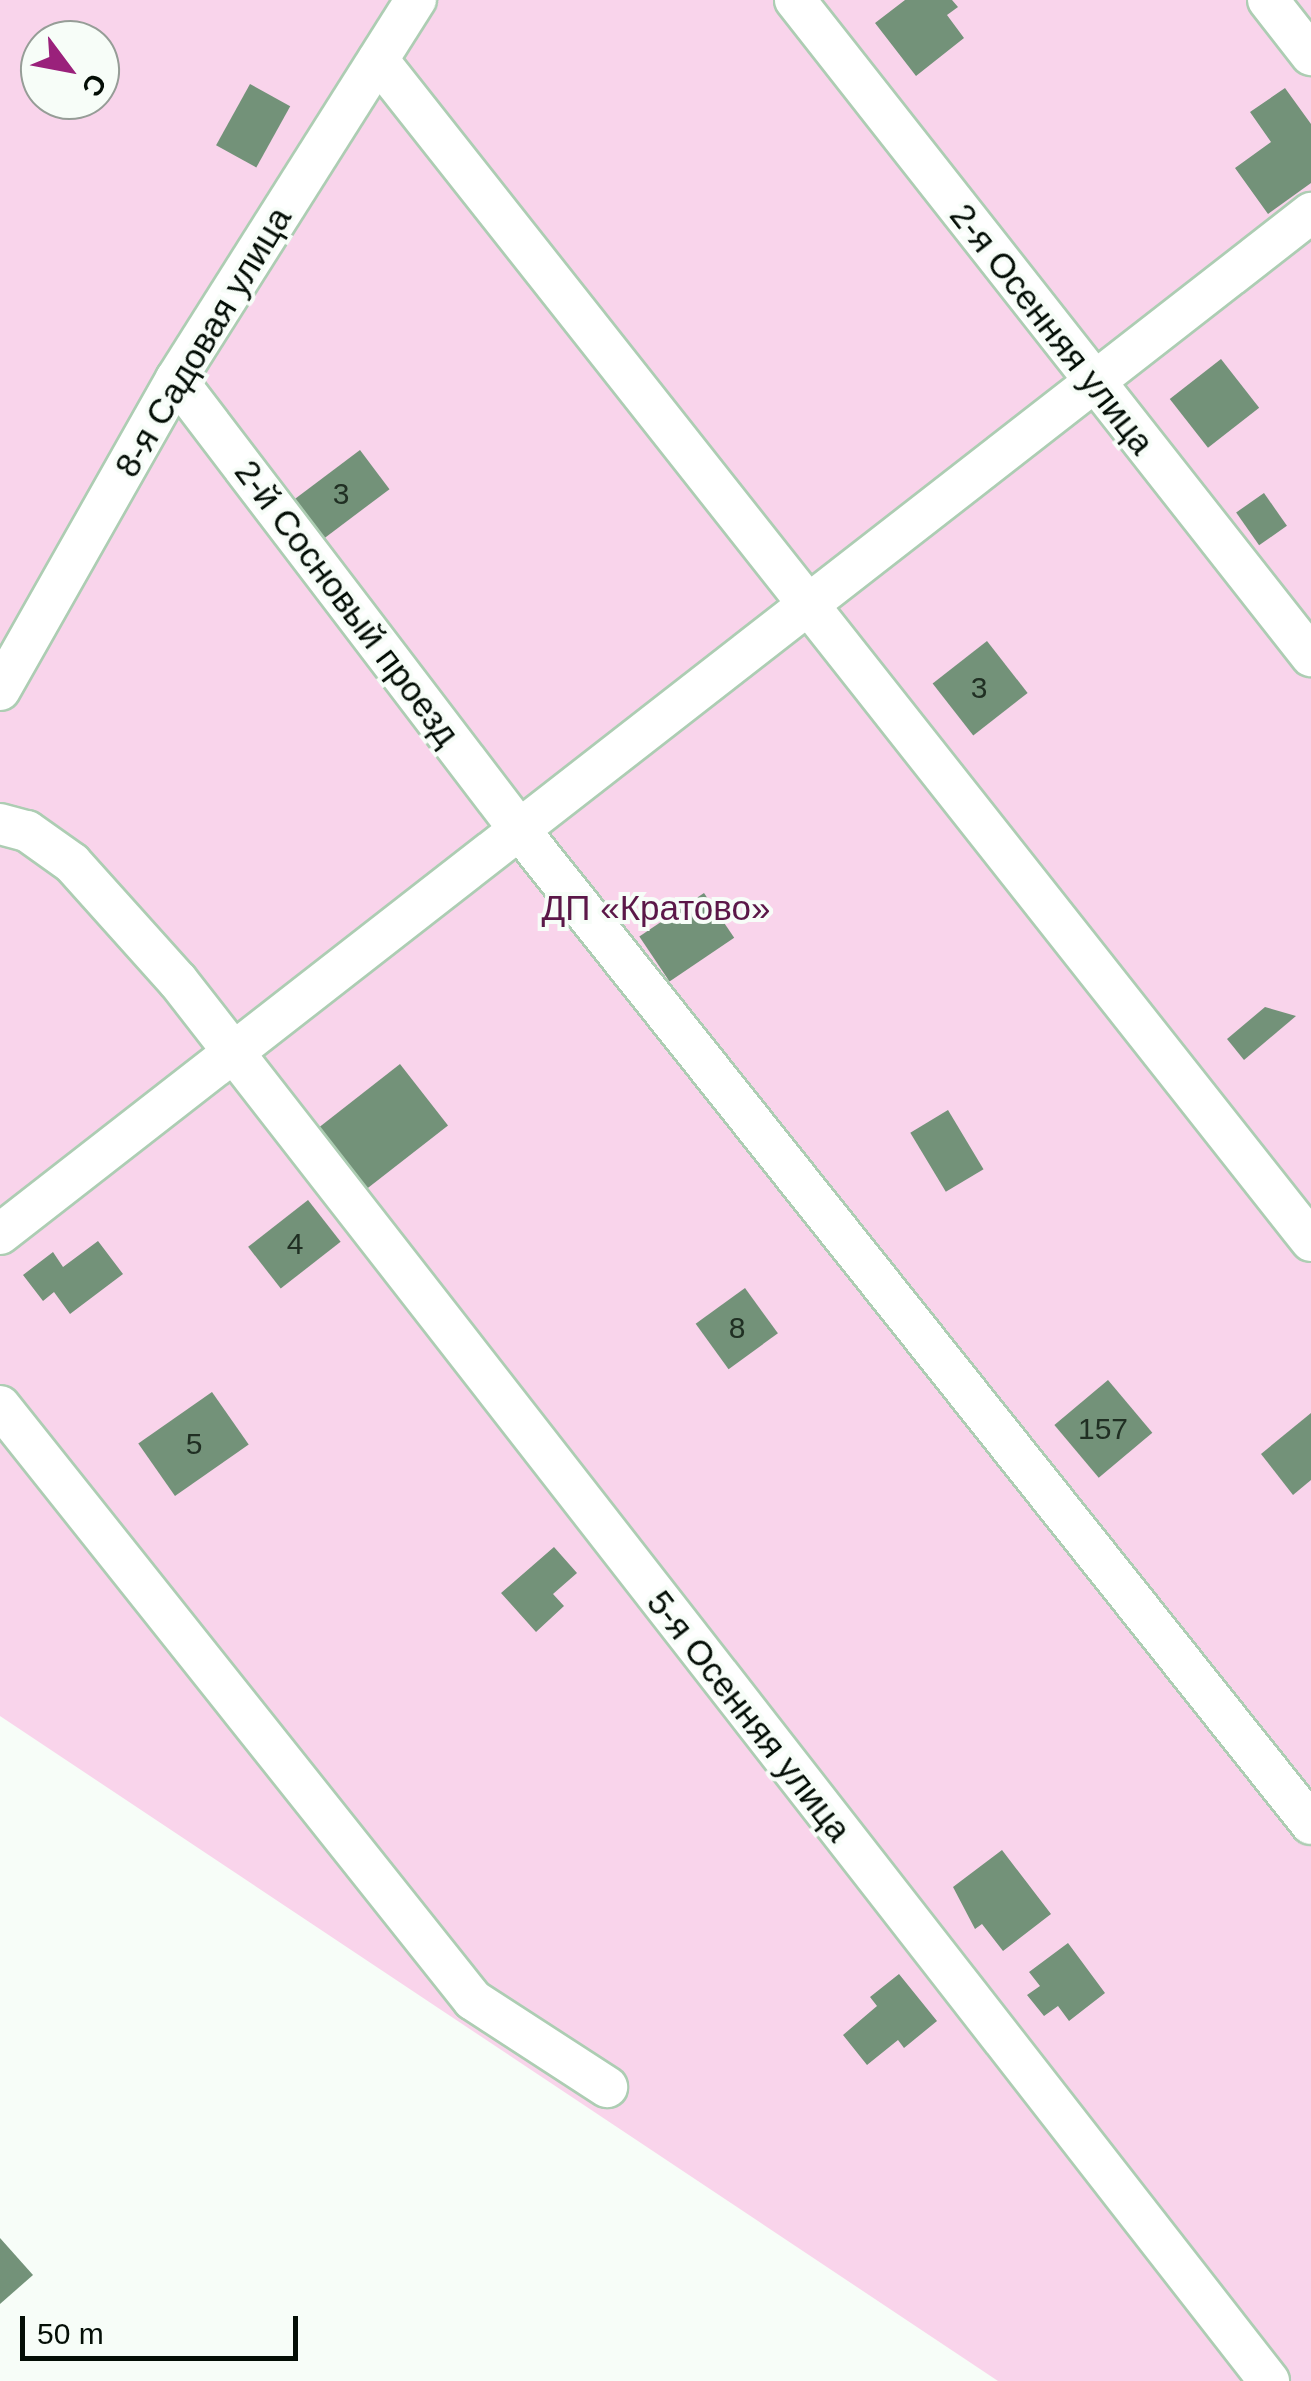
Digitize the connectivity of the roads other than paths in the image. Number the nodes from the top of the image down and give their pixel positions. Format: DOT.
graph roads {
  1 [pos="416,0"];
  2 [pos="795,0"];
  3 [pos="1268,0"];
  4 [pos="1311,54"];
  5 [pos="378,60"];
  6 [pos="1311,213"];
  7 [pos="176,379"];
  8 [pos="1093,384"];
  9 [pos="805,608"];
  10 [pos="1311,656"];
  11 [pos="0,690"];
  12 [pos="0,824"];
  13 [pos="518,828"];
  14 [pos="228,1051"];
  15 [pos="0,1234"];
  16 [pos="1311,1241"];
  17 [pos="0,1406"];
  18 [pos="1311,1824"];
  19 [pos="607,2086"];
  20 [pos="1270,2381"];
  1 -- 5 [label="street, 8-я Садовая улица"];
  2 -- 8 [label="street, 2-я Осенняя улица"];
  3 -- 4 [label="street"];
  5 -- 7 [label="street, 8-я Садовая улица"];
  5 -- 9 [label="street"];
  6 -- 8 [label="street"];
  7 -- 11 [label="street, 8-я Садовая улица"];
  7 -- 13 [label="street, 2-й Сосновый проезд"];
  8 -- 9 [label="street"];
  8 -- 10 [label="street, 2-я Осенняя улица"];
  9 -- 13 [label="street"];
  9 -- 16 [label="street"];
  12 -- 14 [label="street, 5-я Осенняя улица"];
  13 -- 14 [label="street"];
  13 -- 18 [label="street, 2-й Сосновый проезд"];
  14 -- 15 [label="street"];
  14 -- 20 [label="street, 5-я Осенняя улица"];
  17 -- 19 [label="street"];
}
